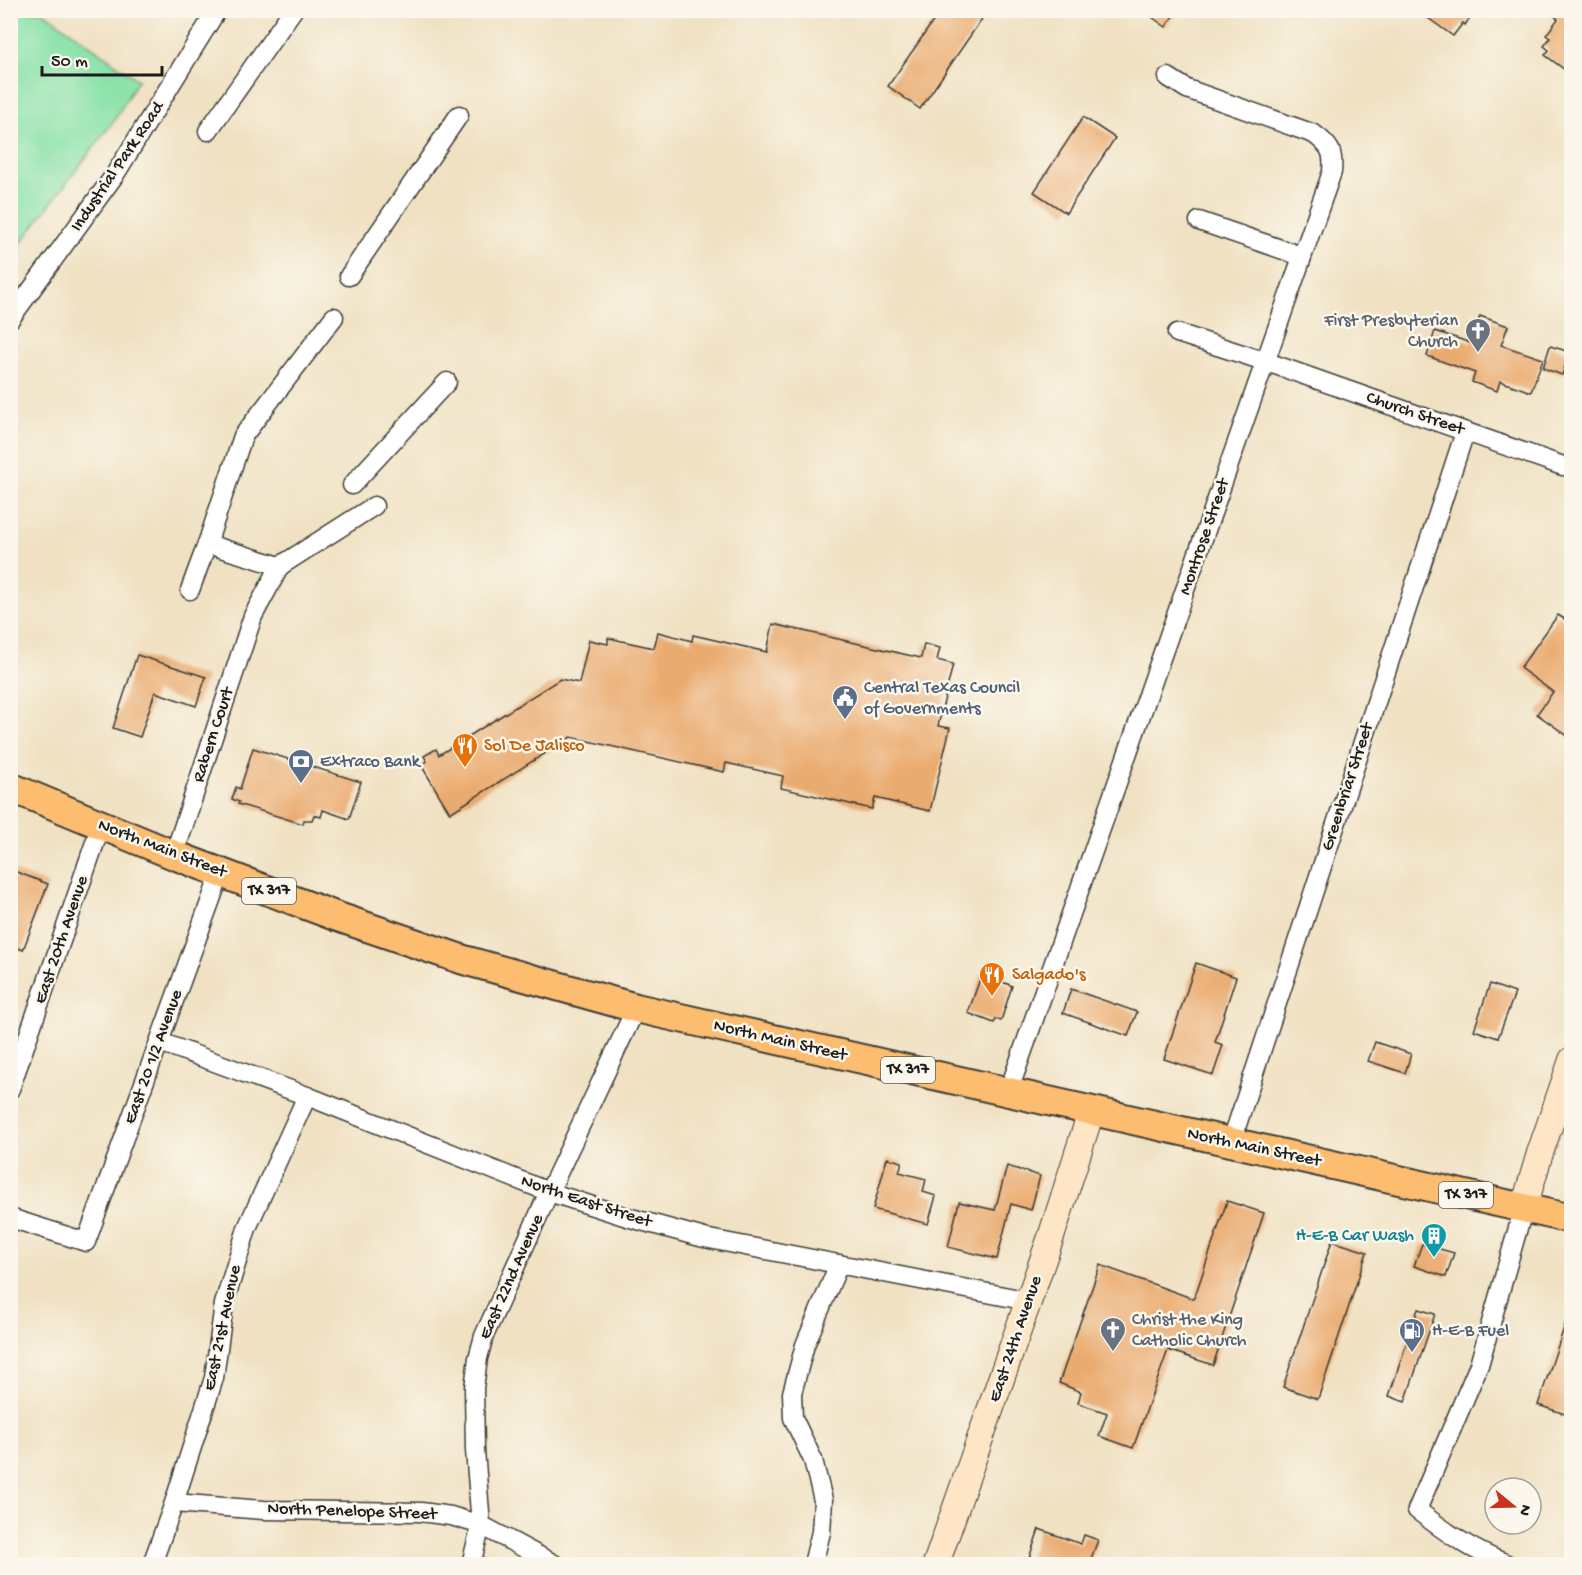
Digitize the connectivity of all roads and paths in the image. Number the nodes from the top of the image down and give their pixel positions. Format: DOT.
graph roads {
  1 [pos="217,10"];
  2 [pos="293,10"];
  3 [pos="1168,77"];
  4 [pos="459,115"];
  5 [pos="208,131"];
  6 [pos="1199,221"];
  7 [pos="1301,256"];
  8 [pos="349,276"];
  9 [pos="334,317"];
  10 [pos="10,319"];
  11 [pos="1177,333"];
  12 [pos="1267,362"];
  13 [pos="447,382"];
  14 [pos="1465,432"];
  15 [pos="1563,466"];
  16 [pos="352,485"];
  17 [pos="374,506"];
  18 [pos="207,544"];
  19 [pos="280,566"];
  20 [pos="190,590"];
  21 [pos="10,787"];
  22 [pos="101,825"];
  23 [pos="174,855"];
  24 [pos="221,872"];
  25 [pos="636,1008"];
  26 [pos="160,1041"];
  27 [pos="1572,1060"];
  28 [pos="10,1089"];
  29 [pos="1008,1093"];
  30 [pos="307,1096"];
  31 [pos="1091,1112"];
  32 [pos="1231,1143"];
  33 [pos="549,1192"];
  34 [pos="1524,1207"];
  35 [pos="10,1218"];
  36 [pos="1572,1219"];
  37 [pos="839,1264"];
  38 [pos="1029,1301"];
  39 [pos="174,1503"];
  40 [pos="481,1525"];
  41 [pos="152,1564"];
  42 [pos="471,1564"];
  43 [pos="554,1564"];
  44 [pos="813,1564"];
  45 [pos="936,1564"];
  46 [pos="1507,1564"];
  1 -- 10 [label="street, Industrial Park Road"];
  2 -- 5 [label="street"];
  3 -- 7 [label="street, Montrose Street"];
  4 -- 8 [label="street"];
  6 -- 7 [label="street"];
  7 -- 12 [label="street, Montrose Street"];
  9 -- 18 [label="street"];
  11 -- 12 [label="street, Church Street"];
  12 -- 14 [label="street, Church Street"];
  12 -- 29 [label="street, Montrose Street"];
  13 -- 16 [label="street"];
  14 -- 15 [label="street, Church Street"];
  14 -- 32 [label="street, Greenbriar Street"];
  17 -- 19 [label="street"];
  18 -- 19 [label="street"];
  18 -- 20 [label="street"];
  19 -- 23 [label="street, Rabern Court"];
  21 -- 22 [label="main road, North Main Street / TX 317"];
  22 -- 23 [label="main road, North Main Street / TX 317"];
  22 -- 28 [label="street, East 20th Avenue"];
  23 -- 24 [label="main road, North Main Street / TX 317"];
  24 -- 25 [label="main road, North Main Street / TX 317"];
  24 -- 26 [label="street, East 20 1/2 Avenue"];
  25 -- 29 [label="main road, North Main Street / TX 317"];
  25 -- 33 [label="street, East 22nd Avenue"];
  26 -- 30 [label="street, North East Street"];
  26 -- 35 [label="street, East 20 1/2 Avenue"];
  27 -- 34 [label="street"];
  29 -- 31 [label="main road, North Main Street / TX 317"];
  30 -- 33 [label="street, North East Street"];
  30 -- 39 [label="street, East 21st Avenue"];
  31 -- 32 [label="main road, North Main Street / TX 317"];
  31 -- 38 [label="street, East 24th Avenue"];
  32 -- 34 [label="main road, North Main Street / TX 317"];
  33 -- 37 [label="street, North East Street"];
  33 -- 40 [label="street, East 22nd Avenue"];
  34 -- 36 [label="main road, North Main Street / TX 317"];
  34 -- 46 [label="street"];
  37 -- 38 [label="street, North East Street"];
  37 -- 44 [label="street"];
  38 -- 45 [label="street, East 24th Avenue"];
  39 -- 40 [label="street, North Penelope Street"];
  39 -- 41 [label="street, East 21st Avenue"];
  40 -- 42 [label="street, East 22nd Avenue"];
  40 -- 43 [label="street, North Penelope Street"];
}
